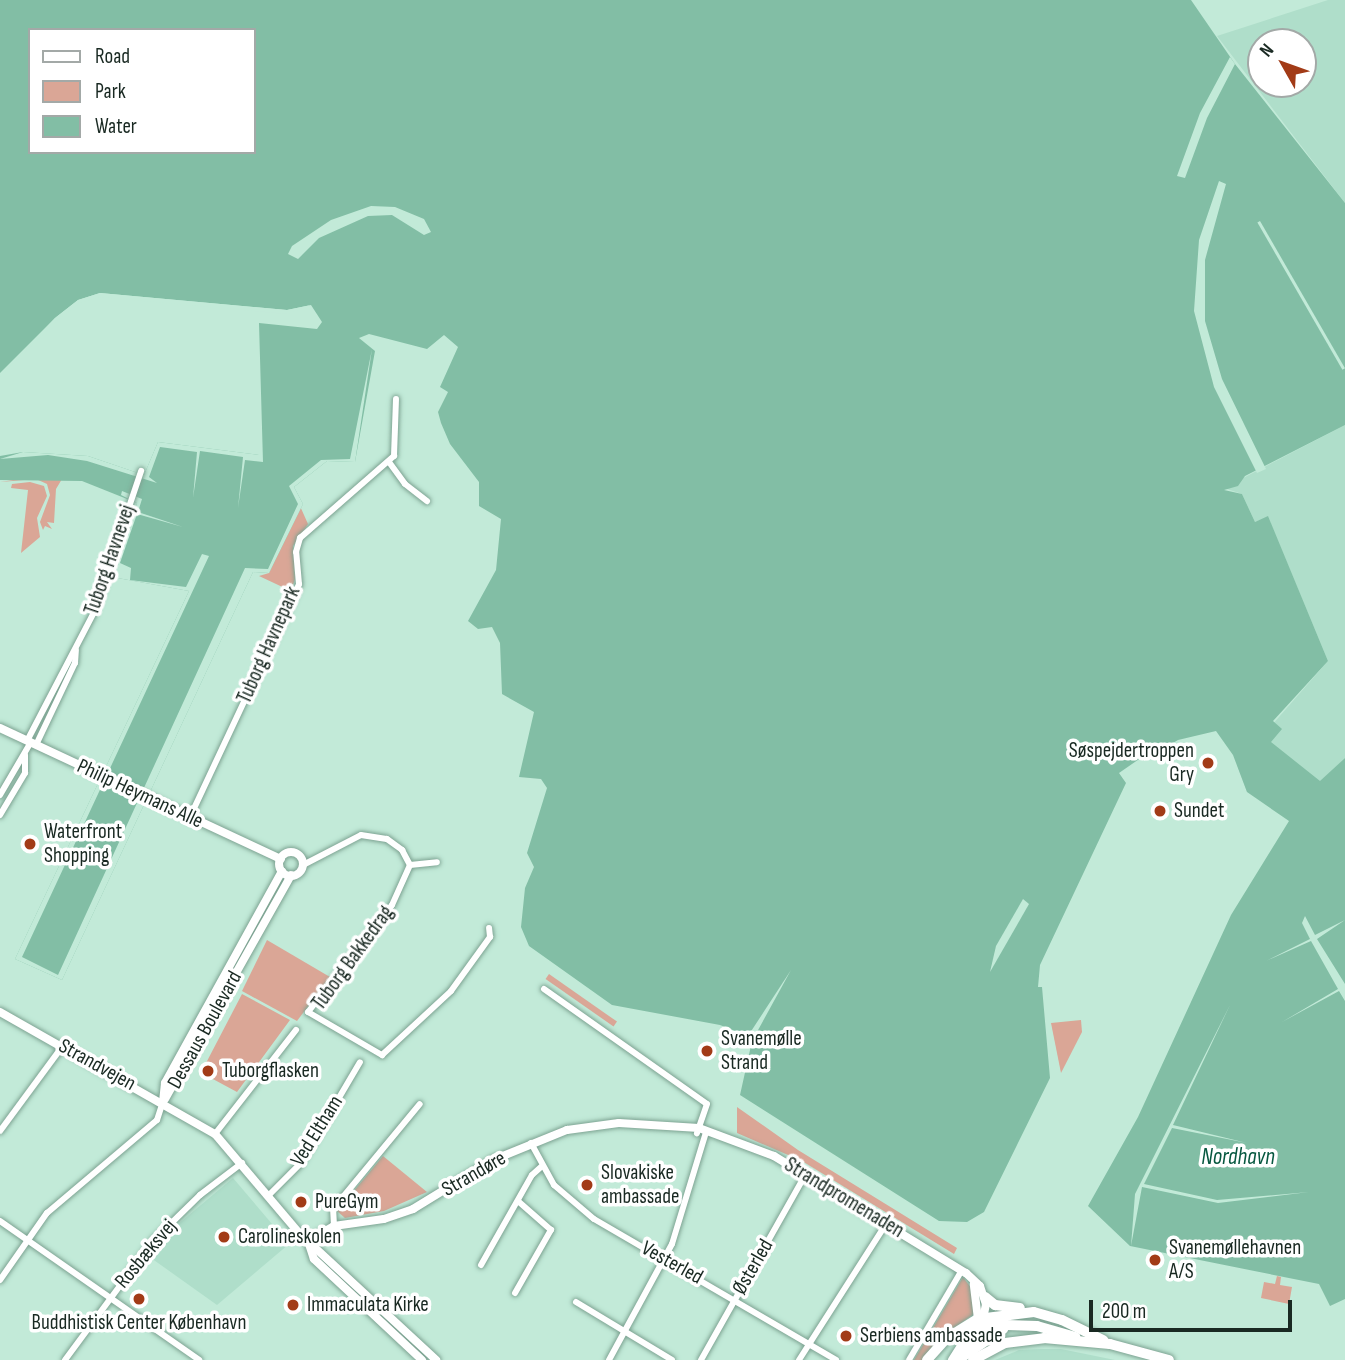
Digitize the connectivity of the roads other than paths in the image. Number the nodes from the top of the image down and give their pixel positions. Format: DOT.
graph roads {
  1 [pos="397,399"];
  2 [pos="389,462"];
  3 [pos="141,471"];
  4 [pos="426,501"];
  5 [pos="0,728"];
  6 [pos="31,743"];
  7 [pos="25,755"];
  8 [pos="0,795"];
  9 [pos="0,815"];
  10 [pos="190,817"];
  11 [pos="281,859"];
  12 [pos="438,862"];
  13 [pos="303,865"];
  14 [pos="410,865"];
  15 [pos="286,873"];
  16 [pos="489,928"];
  17 [pos="544,989"];
  18 [pos="0,1013"];
  19 [pos="296,1030"];
  20 [pos="62,1047"];
  21 [pos="360,1062"];
  22 [pos="163,1102"];
  23 [pos="420,1104"];
  24 [pos="0,1131"];
  25 [pos="701,1131"];
  26 [pos="215,1134"];
  27 [pos="531,1143"];
  28 [pos="242,1163"];
  29 [pos="541,1167"];
  30 [pos="806,1174"];
  31 [pos="268,1196"];
  32 [pos="518,1200"];
  33 [pos="0,1221"];
  34 [pos="886,1224"];
  35 [pos="334,1226"];
  36 [pos="27,1241"];
  37 [pos="307,1241"];
  38 [pos="665,1258"];
  39 [pos="481,1265"];
  40 [pos="962,1270"];
  41 [pos="0,1280"];
  42 [pos="974,1281"];
  43 [pos="515,1293"];
  44 [pos="985,1297"];
  45 [pos="109,1298"];
  46 [pos="735,1298"];
  47 [pos="576,1301"];
  48 [pos="1034,1312"];
  49 [pos="1050,1315"];
  50 [pos="980,1321"];
  51 [pos="1010,1326"];
  52 [pos="1048,1328"];
  53 [pos="624,1331"];
  54 [pos="1044,1338"];
  55 [pos="1082,1340"];
  56 [pos="808,1343"];
  57 [pos="1110,1344"];
  58 [pos="432,1359"];
  59 [pos="65,1360"];
  60 [pos="199,1360"];
  61 [pos="422,1360"];
  62 [pos="609,1360"];
  63 [pos="672,1360"];
  64 [pos="701,1360"];
  65 [pos="799,1360"];
  66 [pos="836,1360"];
  67 [pos="909,1360"];
  68 [pos="928,1360"];
  69 [pos="955,1360"];
  70 [pos="973,1360"];
  71 [pos="1170,1360"];
  1 -- 2 [label="street"];
  2 -- 4 [label="street"];
  2 -- 10 [label="street, Tuborg Havnepark"];
  3 -- 6 [label="street, Tuborg Havnevej"];
  5 -- 6 [label="street, Philip Heymans Alle"];
  6 -- 7 [label="street, Tuborg Havnevej"];
  6 -- 10 [label="street, Philip Heymans Alle"];
  7 -- 8 [label="street, Tuborg Havnevej"];
  7 -- 9 [label="street, Tuborg Havnevej"];
  10 -- 11 [label="street, Philip Heymans Alle"];
  11 -- 13 [label="street, Philip Heymans Alle"];
  11 -- 15 [label="street"];
  12 -- 14 [label="street"];
  13 -- 14 [label="street"];
  13 -- 15 [label="street"];
  14 -- 16 [label="street, Tuborg Bakkedrag"];
  15 -- 22 [label="street, Dessaus Boulevard"];
  17 -- 25 [label="street"];
  18 -- 20 [label="street, Strandvejen"];
  19 -- 26 [label="street"];
  20 -- 22 [label="street, Strandvejen"];
  20 -- 24 [label="street"];
  21 -- 31 [label="street, Ved Eltham"];
  22 -- 26 [label="street, Strandvejen"];
  22 -- 36 [label="street"];
  23 -- 35 [label="street"];
  25 -- 27 [label="street, Strandøre"];
  25 -- 30 [label="street, Strandpromenaden"];
  25 -- 38 [label="street"];
  26 -- 28 [label="street, Strandvejen"];
  27 -- 29 [label="street, Vesterled"];
  27 -- 35 [label="street, Strandøre"];
  28 -- 31 [label="street, Strandvejen"];
  28 -- 45 [label="street, Rosbæksvej"];
  29 -- 32 [label="street"];
  29 -- 38 [label="street, Vesterled"];
  30 -- 34 [label="street, Strandpromenaden"];
  30 -- 46 [label="street, Østerled"];
  31 -- 37 [label="street, Strandvejen"];
  32 -- 39 [label="street"];
  32 -- 43 [label="street"];
  33 -- 36 [label="street"];
  34 -- 40 [label="street, Strandpromenaden"];
  34 -- 56 [label="street"];
  35 -- 37 [label="street, Strandøre"];
  36 -- 41 [label="street"];
  36 -- 45 [label="street"];
  37 -- 58 [label="street, Strandvejen"];
  37 -- 61 [label="street, Strandvejen"];
  38 -- 46 [label="street, Vesterled"];
  38 -- 53 [label="street"];
  40 -- 42 [label="street, Strandpromenaden"];
  40 -- 67 [label="street"];
  42 -- 44 [label="street, Strandpromenaden"];
  42 -- 50 [label="street"];
  44 -- 48 [label="main road"];
  44 -- 50 [label="street"];
  45 -- 59 [label="street, Rosbæksvej"];
  45 -- 60 [label="street"];
  46 -- 56 [label="street, Vesterled"];
  46 -- 64 [label="street, Østerled"];
  47 -- 53 [label="street"];
  48 -- 49 [label="main road"];
  48 -- 50 [label="main road"];
  49 -- 52 [label="main road"];
  49 -- 57 [label="main road"];
  50 -- 51 [label="main road"];
  50 -- 68 [label="highway"];
  50 -- 69 [label="street"];
  51 -- 52 [label="main road"];
  51 -- 69 [label="main road"];
  52 -- 54 [label="main road"];
  52 -- 55 [label="main road"];
  53 -- 62 [label="street"];
  53 -- 63 [label="street"];
  54 -- 55 [label="main road"];
  54 -- 70 [label="main road"];
  55 -- 57 [label="main road"];
  56 -- 65 [label="street"];
  56 -- 66 [label="street, Vesterled"];
  57 -- 71 [label="main road"];
}
